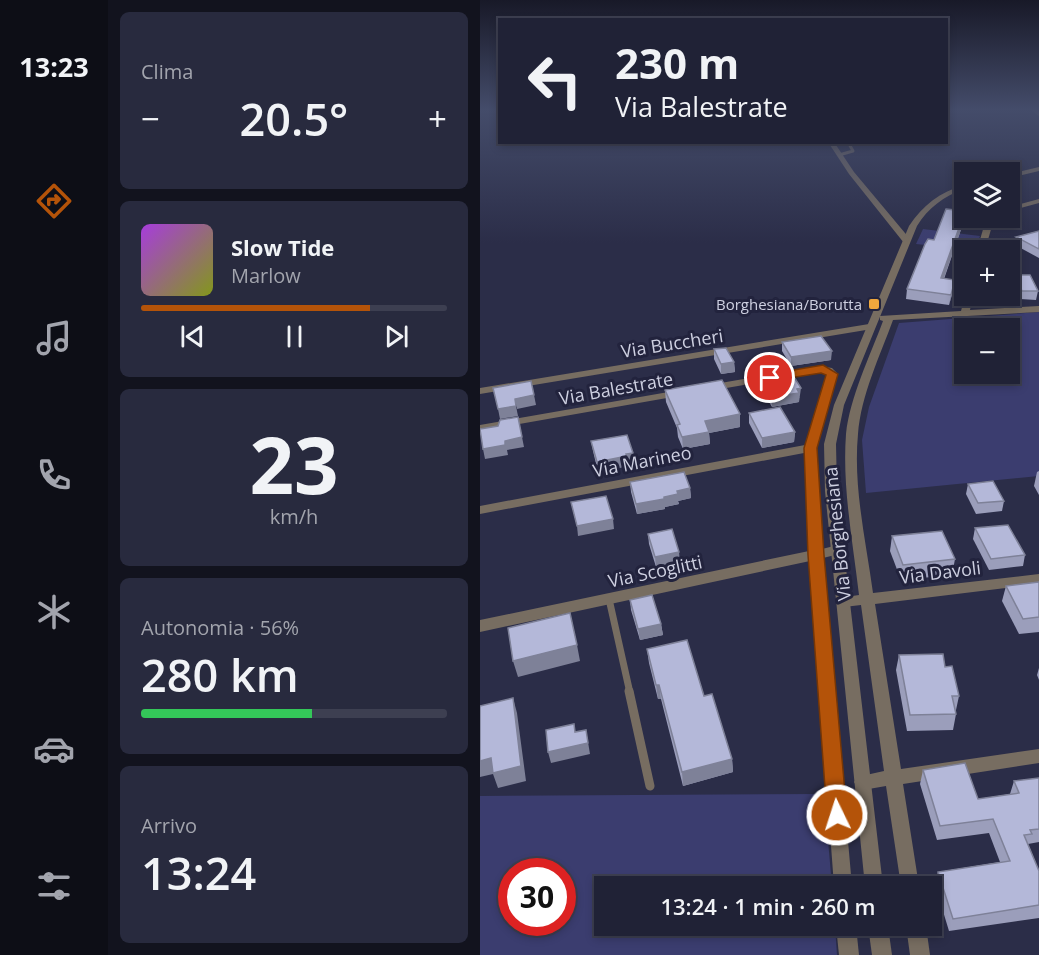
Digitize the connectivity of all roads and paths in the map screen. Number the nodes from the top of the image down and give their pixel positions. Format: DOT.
graph roads {
  1 [pos="844,154"];
  2 [pos="839,155"];
  3 [pos="1039,169"];
  4 [pos="1020,174"];
  5 [pos="954,191"];
  6 [pos="1039,201"];
  7 [pos="1020,206"];
  8 [pos="907,241"];
  9 [pos="966,306"];
  10 [pos="1039,309"];
  11 [pos="964,314"];
  12 [pos="889,318"];
  13 [pos="871,323"];
  14 [pos="828,370"];
  15 [pos="480,391"];
  16 [pos="480,428"];
  17 [pos="810,448"];
  18 [pos="830,473"];
  19 [pos="851,473"];
  20 [pos="480,510"];
  21 [pos="838,550"];
  22 [pos="816,555"];
  23 [pos="1039,579"];
  24 [pos="609,599"];
  25 [pos="867,599"];
  26 [pos="844,602"];
  27 [pos="480,626"];
  28 [pos="1039,756"];
  29 [pos="896,777"];
  30 [pos="863,782"];
  31 [pos="650,786"];
  32 [pos="842,876"];
  33 [pos="873,876"];
  34 [pos="909,876"];
  35 [pos="847,936"];
  36 [pos="879,936"];
  37 [pos="917,936"];
  38 [pos="849,955"];
  39 [pos="882,955"];
  40 [pos="920,955"];
  1 -- 2 [label="lane"];
  2 -- 8 [label="street"];
  3 -- 4 [label="street"];
  5 -- 8 [label="street, Via Borghesiana"];
  6 -- 7 [label="street"];
  8 -- 13 [label="street, Via Borghesiana"];
  9 -- 11 [label="street"];
  10 -- 11 [label="street, Via Buccheri"];
  11 -- 12 [label="street, Via Buccheri"];
  12 -- 13 [label="street, Via Buccheri"];
  12 -- 19 [label="street, Via Borghesiana"];
  13 -- 15 [label="street, Via Buccheri"];
  13 -- 18 [label="street, Via Borghesiana"];
  14 -- 16 [label="street, Via Balestrate"];
  14 -- 17 [label="street, Via Borghesiana"];
  17 -- 20 [label="street, Via Marineo"];
  17 -- 22 [label="street, Via Borghesiana"];
  18 -- 19 [label="street"];
  18 -- 21 [label="street, Via Borghesiana"];
  19 -- 25 [label="street, Via Borghesiana"];
  21 -- 22 [label="street, Via Scoglitti"];
  21 -- 26 [label="street, Via Borghesiana"];
  22 -- 24 [label="street, Via Scoglitti"];
  22 -- 32 [label="street, Via Borghesiana"];
  23 -- 25 [label="street, Via Davoli"];
  24 -- 27 [label="street, Via Scoglitti"];
  24 -- 31 [label="lane"];
  25 -- 26 [label="street, Via Davoli"];
  25 -- 29 [label="street, Via Borghesiana"];
  26 -- 30 [label="street, Via Borghesiana"];
  28 -- 29 [label="street"];
  29 -- 30 [label="street"];
  29 -- 34 [label="street, Via Borghesiana"];
  30 -- 33 [label="street, Via Borghesiana"];
  35 -- 38 [label="street"];
  36 -- 39 [label="street"];
  37 -- 40 [label="street"];
}
